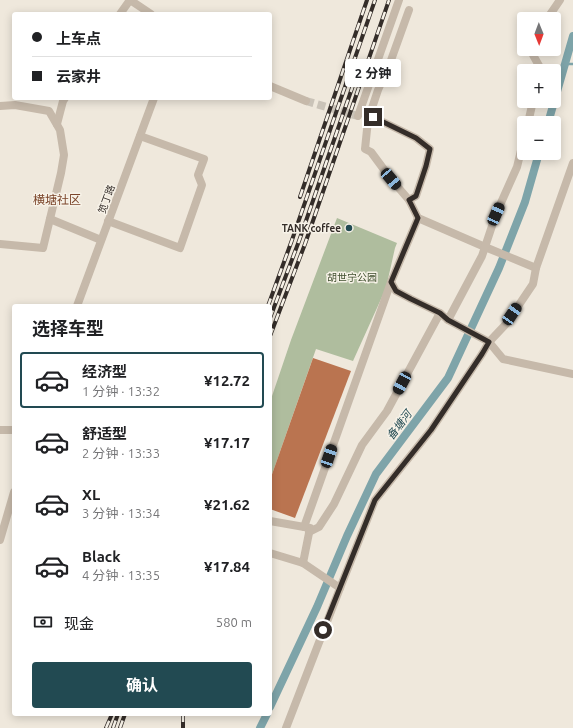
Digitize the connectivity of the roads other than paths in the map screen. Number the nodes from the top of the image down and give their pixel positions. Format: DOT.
graph roads {
  1 [pos="130,0"];
  2 [pos="399,0"];
  3 [pos="560,0"];
  4 [pos="409,10"];
  5 [pos="121,12"];
  6 [pos="148,12"];
  7 [pos="552,12"];
  8 [pos="272,87"];
  9 [pos="64,100"];
  10 [pos="153,100"];
  11 [pos="306,101"];
  12 [pos="0,106"];
  13 [pos="358,116"];
  14 [pos="373,117"];
  15 [pos="57,124"];
  16 [pos="140,136"];
  17 [pos="519,160"];
  18 [pos="573,163"];
  19 [pos="409,200"];
  20 [pos="418,218"];
  21 [pos="50,219"];
  22 [pos="108,221"];
  23 [pos="101,240"];
  24 [pos="0,244"];
  25 [pos="485,247"];
  26 [pos="536,268"];
  27 [pos="391,282"];
  28 [pos="78,304"];
  29 [pos="440,313"];
  30 [pos="448,320"];
  31 [pos="488,341"];
  32 [pos="573,374"];
  33 [pos="0,430"];
  34 [pos="12,430"];
  35 [pos="11,511"];
  36 [pos="272,521"];
  37 [pos="307,529"];
  38 [pos="0,540"];
  39 [pos="272,554"];
  40 [pos="306,565"];
  41 [pos="336,586"];
  42 [pos="286,728"];
  1 -- 5 [label="street"];
  1 -- 6 [label="street"];
  2 -- 13 [label="street"];
  3 -- 7 [label="street"];
  4 -- 19 [label="street"];
  8 -- 11 [label="street"];
  9 -- 15 [label="street"];
  10 -- 16 [label="street, 笕丁路"];
  12 -- 15 [label="street"];
  14 -- 19 [label="street"];
  15 -- 21 [label="street"];
  16 -- 22 [label="street, 笕丁路"];
  16 -- 22 [label="street"];
  17 -- 25 [label="street"];
  18 -- 26 [label="street"];
  19 -- 20 [label="street"];
  20 -- 25 [label="street"];
  20 -- 27 [label="street"];
  21 -- 23 [label="street"];
  21 -- 24 [label="street"];
  22 -- 23 [label="street, 笕丁路"];
  23 -- 28 [label="street, 笕丁路"];
  25 -- 26 [label="street"];
  25 -- 30 [label="street"];
  26 -- 31 [label="street"];
  27 -- 29 [label="street"];
  27 -- 37 [label="street"];
  29 -- 30 [label="street"];
  29 -- 37 [label="street"];
  30 -- 31 [label="street"];
  31 -- 32 [label="street"];
  31 -- 41 [label="street"];
  33 -- 34 [label="street"];
  35 -- 38 [label="street"];
  36 -- 37 [label="street"];
  37 -- 40 [label="street"];
  39 -- 40 [label="street"];
  40 -- 41 [label="street"];
  41 -- 42 [label="street"];
}
